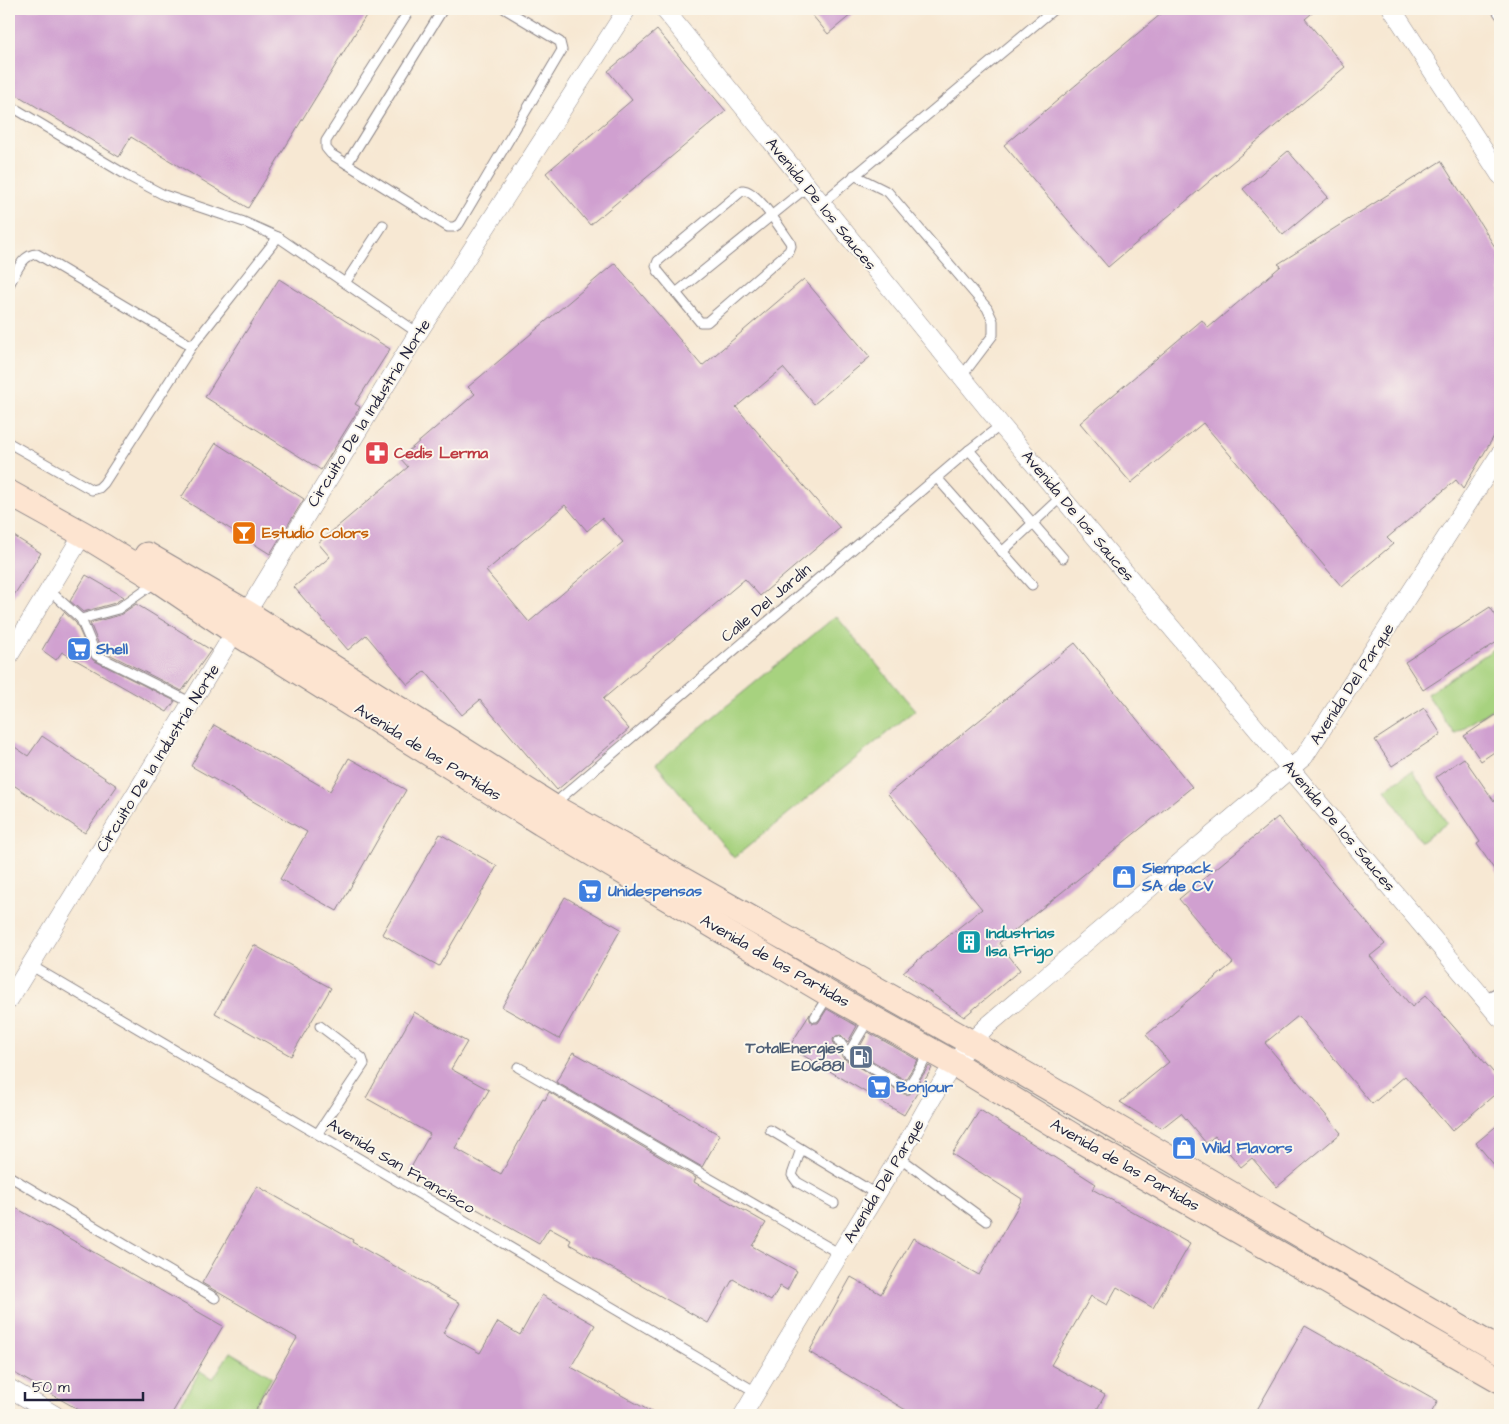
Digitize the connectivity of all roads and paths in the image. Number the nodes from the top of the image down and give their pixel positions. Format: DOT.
graph roads {
  1 [pos="410,9"];
  2 [pos="444,9"];
  3 [pos="505,9"];
  4 [pos="626,9"];
  5 [pos="664,9"];
  6 [pos="1054,9"];
  7 [pos="1392,9"];
  8 [pos="1496,9"];
  9 [pos="1500,15"];
  10 [pos="9,105"];
  11 [pos="347,164"];
  12 [pos="1500,175"];
  13 [pos="854,176"];
  14 [pos="807,187"];
  15 [pos="821,204"];
  16 [pos="771,216"];
  17 [pos="382,225"];
  18 [pos="278,237"];
  19 [pos="345,283"];
  20 [pos="9,285"];
  21 [pos="676,293"];
  22 [pos="418,333"];
  23 [pos="192,346"];
  24 [pos="962,376"];
  25 [pos="1001,425"];
  26 [pos="9,442"];
  27 [pos="969,450"];
  28 [pos="1500,454"];
  29 [pos="9,475"];
  30 [pos="937,478"];
  31 [pos="9,493"];
  32 [pos="1062,496"];
  33 [pos="1033,523"];
  34 [pos="83,534"];
  35 [pos="1002,552"];
  36 [pos="1063,558"];
  37 [pos="158,580"];
  38 [pos="1032,585"];
  39 [pos="50,591"];
  40 [pos="81,619"];
  41 [pos="241,622"];
  42 [pos="9,656"];
  43 [pos="192,703"];
  44 [pos="1291,769"];
  45 [pos="553,807"];
  46 [pos="30,966"];
  47 [pos="1500,991"];
  48 [pos="830,994"];
  49 [pos="1484,999"];
  50 [pos="9,1000"];
  51 [pos="815,1017"];
  52 [pos="871,1017"];
  53 [pos="1500,1018"];
  54 [pos="320,1026"];
  55 [pos="840,1041"];
  56 [pos="970,1042"];
  57 [pos="930,1052"];
  58 [pos="848,1054"];
  59 [pos="953,1063"];
  60 [pos="518,1067"];
  61 [pos="770,1130"];
  62 [pos="318,1133"];
  63 [pos="801,1149"];
  64 [pos="899,1157"];
  65 [pos="9,1176"];
  66 [pos="876,1194"];
  67 [pos="834,1203"];
  68 [pos="986,1221"];
  69 [pos="840,1254"];
  70 [pos="215,1298"];
  71 [pos="1500,1351"];
  72 [pos="1500,1380"];
  73 [pos="9,1388"];
  74 [pos="756,1392"];
  75 [pos="55,1415"];
  76 [pos="743,1415"];
  1 -- 11 [label="lane"];
  2 -- 11 [label="lane"];
  3 -- 11 [label="lane"];
  4 -- 22 [label="street, Circuito De la Industria Norte"];
  5 -- 14 [label="street, Avenida De los Sauces"];
  6 -- 13 [label="lane"];
  7 -- 12 [label="street"];
  8 -- 9 [label="lane"];
  10 -- 18 [label="lane"];
  13 -- 15 [label="lane"];
  13 -- 24 [label="lane"];
  14 -- 15 [label="street, Avenida De los Sauces"];
  14 -- 16 [label="lane"];
  15 -- 24 [label="street, Avenida De los Sauces"];
  16 -- 21 [label="lane"];
  16 -- 21 [label="lane"];
  16 -- 21 [label="lane"];
  17 -- 19 [label="lane"];
  18 -- 19 [label="lane"];
  18 -- 23 [label="lane"];
  19 -- 22 [label="lane"];
  20 -- 23 [label="lane"];
  22 -- 41 [label="street, Circuito De la Industria Norte"];
  23 -- 26 [label="lane"];
  24 -- 25 [label="street, Avenida De los Sauces"];
  25 -- 27 [label="lane, Calle Del Jardín"];
  25 -- 32 [label="street, Avenida De los Sauces"];
  27 -- 30 [label="lane, Calle Del Jardín"];
  27 -- 33 [label="lane"];
  28 -- 44 [label="street, Avenida Del Parque"];
  29 -- 41 [label="main road, Avenida de las Partidas"];
  30 -- 35 [label="lane"];
  30 -- 45 [label="lane, Calle Del Jardín"];
  31 -- 34 [label="main road, Avenida de las Partidas"];
  32 -- 33 [label="lane"];
  32 -- 44 [label="street, Avenida De los Sauces"];
  33 -- 35 [label="lane"];
  33 -- 36 [label="lane"];
  34 -- 37 [label="main road, Avenida de las Partidas"];
  34 -- 39 [label="street"];
  35 -- 38 [label="lane"];
  37 -- 40 [label="lane"];
  37 -- 41 [label="main road, Avenida de las Partidas"];
  39 -- 40 [label="lane"];
  39 -- 42 [label="street"];
  40 -- 43 [label="lane"];
  41 -- 43 [label="street, Circuito De la Industria Norte"];
  41 -- 45 [label="main road, Avenida de las Partidas"];
  41 -- 48 [label="main road, Avenida de las Partidas"];
  43 -- 46 [label="street, Circuito De la Industria Norte"];
  44 -- 49 [label="street, Avenida De los Sauces"];
  44 -- 56 [label="street, Avenida Del Parque"];
  45 -- 56 [label="main road, Avenida de las Partidas"];
  46 -- 50 [label="street, Circuito De la Industria Norte"];
  46 -- 62 [label="lane, Avenida San Francisco"];
  47 -- 49 [label="lane"];
  48 -- 51 [label="lane"];
  48 -- 52 [label="main road, Avenida de las Partidas"];
  49 -- 53 [label="street, Avenida De los Sauces"];
  52 -- 57 [label="main road, Avenida de las Partidas"];
  52 -- 58 [label="lane"];
  54 -- 62 [label="lane"];
  55 -- 58 [label="lane"];
  56 -- 59 [label="street, Avenida Del Parque"];
  56 -- 71 [label="main road, Avenida de las Partidas"];
  57 -- 58 [label="lane"];
  57 -- 59 [label="main road, Avenida de las Partidas"];
  59 -- 64 [label="street, Avenida Del Parque"];
  59 -- 72 [label="main road, Avenida de las Partidas"];
  60 -- 69 [label="lane"];
  61 -- 63 [label="lane"];
  62 -- 74 [label="lane, Avenida San Francisco"];
  63 -- 66 [label="lane"];
  63 -- 67 [label="lane"];
  64 -- 66 [label="street, Avenida Del Parque"];
  64 -- 68 [label="lane"];
  65 -- 70 [label="lane"];
  66 -- 69 [label="street, Avenida Del Parque"];
  69 -- 74 [label="street, Avenida Del Parque"];
  73 -- 75 [label="street"];
  74 -- 76 [label="street, Avenida Del Parque"];
}
